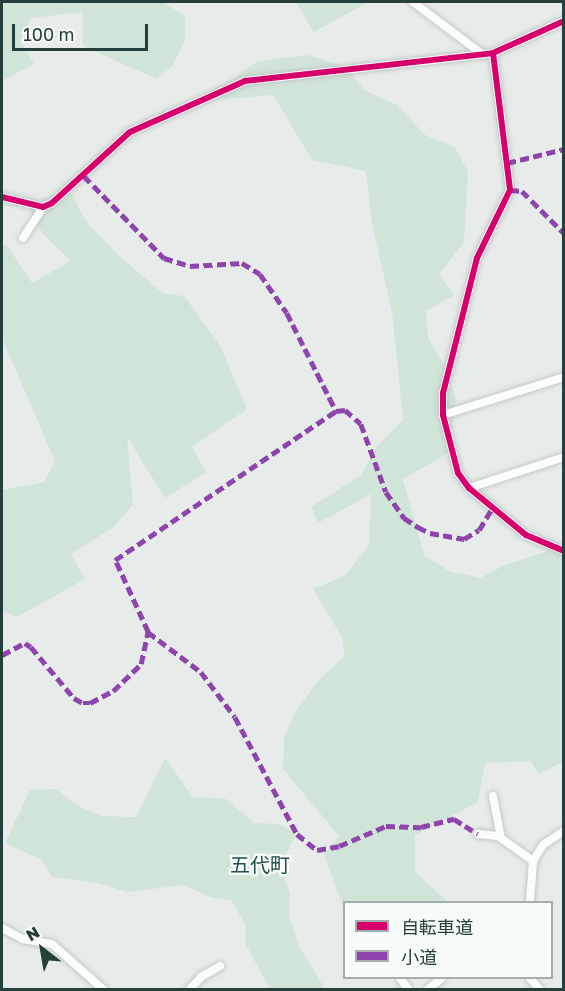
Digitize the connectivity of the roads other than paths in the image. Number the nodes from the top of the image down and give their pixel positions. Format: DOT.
graph roads {
  1 [pos="413,2"];
  2 [pos="564,21"];
  3 [pos="492,53"];
  4 [pos="482,54"];
  5 [pos="2,197"];
  6 [pos="43,207"];
  7 [pos="23,238"];
  8 [pos="564,377"];
  9 [pos="443,415"];
  10 [pos="564,457"];
  11 [pos="469,488"];
  12 [pos="564,551"];
  13 [pos="493,796"];
  14 [pos="564,831"];
  15 [pos="478,834"];
  16 [pos="501,838"];
  17 [pos="533,861"];
  18 [pos="530,901"];
  19 [pos="2,928"];
  20 [pos="220,966"];
  21 [pos="441,979"];
  22 [pos="104,990"];
  23 [pos="189,990"];
  24 [pos="427,990"];
  1 -- 4 [label="street"];
  2 -- 3 [label="street"];
  3 -- 4 [label="street"];
  3 -- 9 [label="street"];
  4 -- 6 [label="street"];
  5 -- 6 [label="street"];
  6 -- 7 [label="street"];
  8 -- 9 [label="street"];
  9 -- 11 [label="street"];
  10 -- 11 [label="street"];
  11 -- 12 [label="street"];
  13 -- 16 [label="street"];
  14 -- 17 [label="street"];
  15 -- 16 [label="street"];
  16 -- 17 [label="street"];
  17 -- 18 [label="street"];
  19 -- 22 [label="street"];
  20 -- 23 [label="street"];
  21 -- 24 [label="street"];
}
